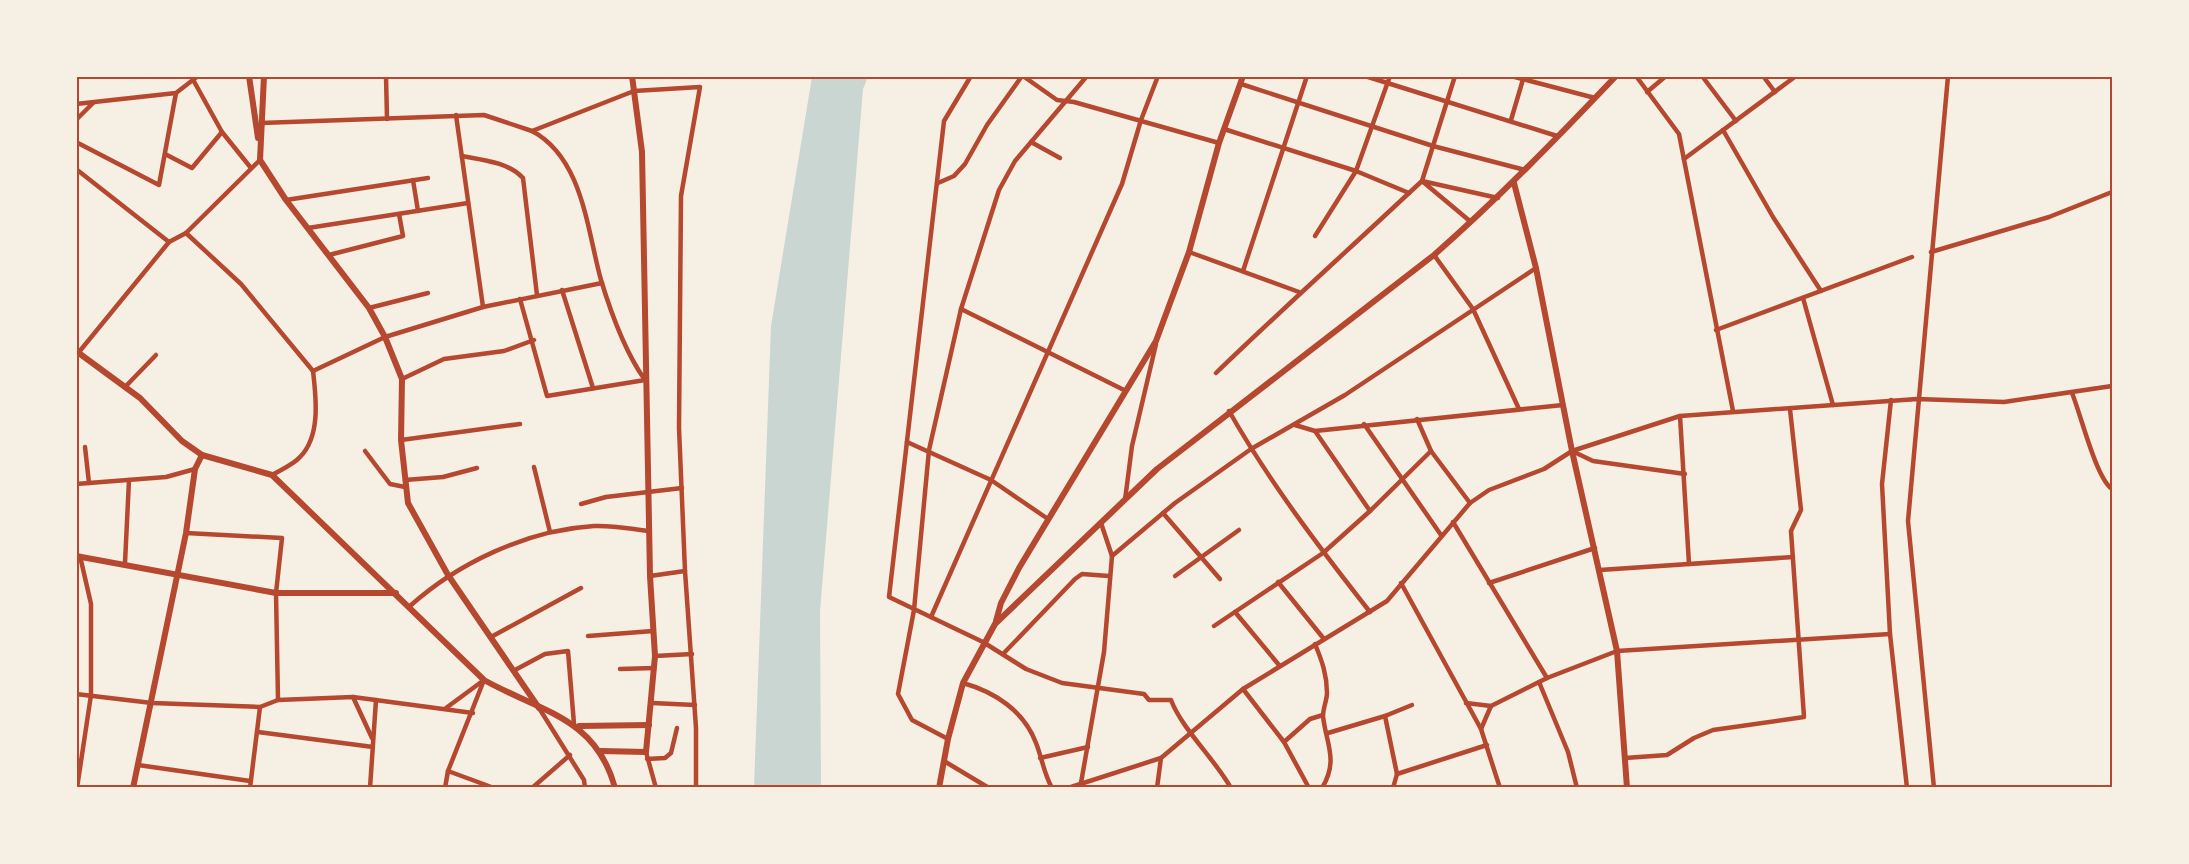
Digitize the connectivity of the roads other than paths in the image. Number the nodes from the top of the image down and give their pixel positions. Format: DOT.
graph roads {
  1 [pos="198,76"];
  2 [pos="249,76"];
  3 [pos="264,76"];
  4 [pos="386,76"];
  5 [pos="632,76"];
  6 [pos="971,76"];
  7 [pos="1022,76"];
  8 [pos="1087,76"];
  9 [pos="1158,76"];
  10 [pos="1244,76"];
  11 [pos="1307,76"];
  12 [pos="1365,76"];
  13 [pos="1390,76"];
  14 [pos="1455,76"];
  15 [pos="1511,76"];
  16 [pos="1616,76"];
  17 [pos="1636,76"];
  18 [pos="1666,76"];
  19 [pos="1702,76"];
  20 [pos="1763,76"];
  21 [pos="1796,76"];
  22 [pos="1948,76"];
  23 [pos="1524,78"];
  24 [pos="192,79"];
  25 [pos="1241,84"];
  26 [pos="1387,84"];
  27 [pos="634,91"];
  28 [pos="1647,92"];
  29 [pos="1775,92"];
  30 [pos="176,93"];
  31 [pos="1595,98"];
  32 [pos="1447,101"];
  33 [pos="1065,102"];
  34 [pos="93,103"];
  35 [pos="76,104"];
  36 [pos="1298,104"];
  37 [pos="456,115"];
  38 [pos="387,119"];
  39 [pos="76,120"];
  40 [pos="1141,120"];
  41 [pos="1511,120"];
  42 [pos="1736,121"];
  43 [pos="261,123"];
  44 [pos="1372,127"];
  45 [pos="1224,129"];
  46 [pos="1723,130"];
  47 [pos="532,131"];
  48 [pos="222,132"];
  49 [pos="1557,136"];
  50 [pos="76,142"];
  51 [pos="1031,142"];
  52 [pos="1220,143"];
  53 [pos="1433,146"];
  54 [pos="1284,147"];
  55 [pos="260,151"];
  56 [pos="165,154"];
  57 [pos="462,156"];
  58 [pos="1060,158"];
  59 [pos="1684,159"];
  60 [pos="260,160"];
  61 [pos="251,168"];
  62 [pos="76,169"];
  63 [pos="1525,170"];
  64 [pos="1356,171"];
  65 [pos="428,178"];
  66 [pos="413,180"];
  67 [pos="1422,181"];
  68 [pos="938,183"];
  69 [pos="1514,183"];
  70 [pos="2112,192"];
  71 [pos="1409,193"];
  72 [pos="1498,198"];
  73 [pos="286,200"];
  74 [pos="468,203"];
  75 [pos="418,211"];
  76 [pos="399,214"];
  77 [pos="1472,222"];
  78 [pos="308,228"];
  79 [pos="186,233"];
  80 [pos="1315,236"];
  81 [pos="169,242"];
  82 [pos="1190,252"];
  83 [pos="1931,252"];
  84 [pos="329,255"];
  85 [pos="1434,255"];
  86 [pos="1912,257"];
  87 [pos="1536,268"];
  88 [pos="1243,272"];
  89 [pos="602,283"];
  90 [pos="562,290"];
  91 [pos="1821,291"];
  92 [pos="1299,292"];
  93 [pos="428,293"];
  94 [pos="537,295"];
  95 [pos="1803,298"];
  96 [pos="520,299"];
  97 [pos="483,307"];
  98 [pos="369,308"];
  99 [pos="960,309"];
  100 [pos="1473,309"];
  101 [pos="1716,330"];
  102 [pos="385,337"];
  103 [pos="534,340"];
  104 [pos="1156,341"];
  105 [pos="78,351"];
  106 [pos="1047,353"];
  107 [pos="156,355"];
  108 [pos="314,370"];
  109 [pos="1216,373"];
  110 [pos="402,380"];
  111 [pos="645,380"];
  112 [pos="126,386"];
  113 [pos="2112,386"];
  114 [pos="593,388"];
  115 [pos="1126,391"];
  116 [pos="2072,393"];
  117 [pos="1917,399"];
  118 [pos="1891,400"];
  119 [pos="1564,405"];
  120 [pos="1833,405"];
  121 [pos="1519,409"];
  122 [pos="1790,409"];
  123 [pos="1229,411"];
  124 [pos="1733,411"];
  125 [pos="1680,416"];
  126 [pos="1417,419"];
  127 [pos="519,424"];
  128 [pos="1364,424"];
  129 [pos="1295,425"];
  130 [pos="1315,431"];
  131 [pos="401,440"];
  132 [pos="906,442"];
  133 [pos="85,447"];
  134 [pos="1251,449"];
  135 [pos="929,450"];
  136 [pos="365,451"];
  137 [pos="1431,451"];
  138 [pos="1572,452"];
  139 [pos="202,455"];
  140 [pos="534,467"];
  141 [pos="477,468"];
  142 [pos="195,470"];
  143 [pos="1685,474"];
  144 [pos="272,475"];
  145 [pos="1402,479"];
  146 [pos="129,480"];
  147 [pos="991,480"];
  148 [pos="89,483"];
  149 [pos="76,484"];
  150 [pos="405,484"];
  151 [pos="682,488"];
  152 [pos="2112,489"];
  153 [pos="649,491"];
  154 [pos="1125,500"];
  155 [pos="1470,503"];
  156 [pos="581,504"];
  157 [pos="1370,511"];
  158 [pos="1164,513"];
  159 [pos="1048,519"];
  160 [pos="1453,522"];
  161 [pos="1101,523"];
  162 [pos="1239,530"];
  163 [pos="649,531"];
  164 [pos="550,532"];
  165 [pos="186,533"];
  166 [pos="1441,536"];
  167 [pos="1595,548"];
  168 [pos="1323,553"];
  169 [pos="78,556"];
  170 [pos="1112,556"];
  171 [pos="1200,556"];
  172 [pos="1793,557"];
  173 [pos="125,564"];
  174 [pos="1689,564"];
  175 [pos="1600,570"];
  176 [pos="685,571"];
  177 [pos="177,574"];
  178 [pos="448,575"];
  179 [pos="650,576"];
  180 [pos="1108,576"];
  181 [pos="1175,576"];
  182 [pos="1220,579"];
  183 [pos="1278,582"];
  184 [pos="1489,582"];
  185 [pos="1401,583"];
  186 [pos="581,588"];
  187 [pos="276,593"];
  188 [pos="396,593"];
  189 [pos="410,606"];
  190 [pos="914,610"];
  191 [pos="1235,612"];
  192 [pos="1370,612"];
  193 [pos="931,617"];
  194 [pos="995,624"];
  195 [pos="1214,626"];
  196 [pos="653,631"];
  197 [pos="1890,634"];
  198 [pos="588,636"];
  199 [pos="491,637"];
  200 [pos="1324,639"];
  201 [pos="1799,639"];
  202 [pos="983,642"];
  203 [pos="1315,644"];
  204 [pos="1617,651"];
  205 [pos="692,654"];
  206 [pos="1004,654"];
  207 [pos="655,656"];
  208 [pos="1279,665"];
  209 [pos="654,668"];
  210 [pos="620,669"];
  211 [pos="514,670"];
  212 [pos="1547,678"];
  213 [pos="484,680"];
  214 [pos="1539,682"];
  215 [pos="963,683"];
  216 [pos="1099,689"];
  217 [pos="1243,689"];
  218 [pos="76,694"];
  219 [pos="91,695"];
  220 [pos="353,697"];
  221 [pos="278,700"];
  222 [pos="376,700"];
  223 [pos="152,703"];
  224 [pos="652,703"];
  225 [pos="1466,704"];
  226 [pos="695,705"];
  227 [pos="1412,705"];
  228 [pos="1491,705"];
  229 [pos="260,707"];
  230 [pos="446,708"];
  231 [pos="538,708"];
  232 [pos="473,713"];
  233 [pos="1323,715"];
  234 [pos="1385,716"];
  235 [pos="576,725"];
  236 [pos="649,725"];
  237 [pos="677,728"];
  238 [pos="1481,729"];
  239 [pos="258,732"];
  240 [pos="1192,732"];
  241 [pos="1328,733"];
  242 [pos="948,739"];
  243 [pos="1284,742"];
  244 [pos="373,744"];
  245 [pos="1487,746"];
  246 [pos="1088,747"];
  247 [pos="601,751"];
  248 [pos="570,756"];
  249 [pos="647,756"];
  250 [pos="1040,758"];
  251 [pos="1161,758"];
  252 [pos="1625,758"];
  253 [pos="944,761"];
  254 [pos="138,765"];
  255 [pos="448,771"];
  256 [pos="1397,774"];
  257 [pos="250,780"];
  258 [pos="1081,783"];
  259 [pos="491,787"];
  260 [pos="77,788"];
  261 [pos="133,788"];
  262 [pos="250,788"];
  263 [pos="370,788"];
  264 [pos="445,788"];
  265 [pos="532,788"];
  266 [pos="585,788"];
  267 [pos="615,788"];
  268 [pos="656,788"];
  269 [pos="696,788"];
  270 [pos="939,788"];
  271 [pos="989,788"];
  272 [pos="1052,788"];
  273 [pos="1068,788"];
  274 [pos="1157,788"];
  275 [pos="1231,788"];
  276 [pos="1310,788"];
  277 [pos="1322,788"];
  278 [pos="1393,788"];
  279 [pos="1500,788"];
  280 [pos="1576,788"];
  281 [pos="1627,788"];
  282 [pos="1907,788"];
  283 [pos="1934,788"];
  1 -- 24 [label="street"];
  2 -- 55 [label="street"];
  3 -- 43 [label="street"];
  4 -- 38 [label="street"];
  5 -- 27 [label="street"];
  6 -- 68 [label="street"];
  7 -- 33 [label="street"];
  7 -- 68 [label="street"];
  8 -- 33 [label="street"];
  9 -- 40 [label="street"];
  10 -- 25 [label="street"];
  11 -- 36 [label="street"];
  12 -- 26 [label="street"];
  13 -- 26 [label="street"];
  14 -- 32 [label="street"];
  15 -- 23 [label="street"];
  16 -- 31 [label="street"];
  17 -- 28 [label="street"];
  18 -- 28 [label="street"];
  19 -- 42 [label="street"];
  20 -- 29 [label="street"];
  21 -- 29 [label="street"];
  22 -- 83 [label="street"];
  23 -- 31 [label="street"];
  23 -- 41 [label="street"];
  24 -- 30 [label="street"];
  24 -- 48 [label="street"];
  25 -- 36 [label="street"];
  25 -- 45 [label="street"];
  26 -- 32 [label="street"];
  26 -- 44 [label="street"];
  27 -- 47 [label="street"];
  27 -- 111 [label="street"];
  27 -- 151 [label="street"];
  28 -- 59 [label="street"];
  29 -- 42 [label="street"];
  30 -- 34 [label="street"];
  30 -- 56 [label="street"];
  31 -- 49 [label="street"];
  32 -- 41 [label="street"];
  32 -- 53 [label="street"];
  33 -- 40 [label="street"];
  33 -- 51 [label="street"];
  34 -- 35 [label="street"];
  34 -- 39 [label="street"];
  36 -- 44 [label="street"];
  36 -- 54 [label="street"];
  37 -- 38 [label="street"];
  37 -- 47 [label="street"];
  37 -- 57 [label="street"];
  38 -- 43 [label="street"];
  40 -- 52 [label="street"];
  40 -- 106 [label="street"];
  41 -- 49 [label="street"];
  42 -- 46 [label="street"];
  43 -- 55 [label="street"];
  44 -- 53 [label="street"];
  44 -- 64 [label="street"];
  45 -- 52 [label="street"];
  45 -- 54 [label="street"];
  46 -- 59 [label="street"];
  46 -- 91 [label="street"];
  47 -- 89 [label="street"];
  48 -- 56 [label="street"];
  48 -- 61 [label="street"];
  49 -- 63 [label="street"];
  50 -- 56 [label="street"];
  51 -- 58 [label="street"];
  51 -- 99 [label="street"];
  52 -- 82 [label="street"];
  53 -- 63 [label="street"];
  53 -- 67 [label="street"];
  54 -- 64 [label="street"];
  54 -- 88 [label="street"];
  55 -- 60 [label="street"];
  57 -- 74 [label="street"];
  57 -- 94 [label="street"];
  59 -- 101 [label="street"];
  60 -- 61 [label="street"];
  60 -- 73 [label="street"];
  61 -- 79 [label="street"];
  62 -- 81 [label="street"];
  63 -- 69 [label="street"];
  64 -- 71 [label="street"];
  64 -- 80 [label="street"];
  65 -- 66 [label="street"];
  66 -- 73 [label="street"];
  66 -- 75 [label="street"];
  67 -- 71 [label="street"];
  67 -- 72 [label="street"];
  67 -- 77 [label="street"];
  68 -- 132 [label="street"];
  69 -- 72 [label="street"];
  69 -- 87 [label="street"];
  70 -- 83 [label="street"];
  71 -- 92 [label="street"];
  72 -- 77 [label="street"];
  73 -- 78 [label="street"];
  74 -- 75 [label="street"];
  74 -- 97 [label="street"];
  75 -- 76 [label="street"];
  76 -- 78 [label="street"];
  76 -- 84 [label="street"];
  77 -- 85 [label="street"];
  78 -- 84 [label="street"];
  79 -- 81 [label="street"];
  79 -- 108 [label="street"];
  81 -- 105 [label="street"];
  82 -- 88 [label="street"];
  82 -- 104 [label="street"];
  83 -- 117 [label="street"];
  84 -- 98 [label="street"];
  85 -- 100 [label="street"];
  85 -- 123 [label="street"];
  86 -- 91 [label="street"];
  87 -- 100 [label="street"];
  87 -- 119 [label="street"];
  88 -- 92 [label="street"];
  89 -- 90 [label="street"];
  89 -- 111 [label="street"];
  90 -- 94 [label="street"];
  90 -- 114 [label="street"];
  91 -- 95 [label="street"];
  92 -- 109 [label="street"];
  93 -- 98 [label="street"];
  94 -- 96 [label="street"];
  95 -- 101 [label="street"];
  95 -- 120 [label="street"];
  96 -- 97 [label="street"];
  96 -- 103 [label="street"];
  97 -- 102 [label="street"];
  98 -- 102 [label="street"];
  99 -- 106 [label="street"];
  99 -- 135 [label="street"];
  100 -- 121 [label="street"];
  100 -- 129 [label="street"];
  101 -- 124 [label="street"];
  102 -- 108 [label="street"];
  102 -- 110 [label="street"];
  103 -- 110 [label="street"];
  103 -- 114 [label="street"];
  104 -- 115 [label="street"];
  104 -- 154 [label="street"];
  105 -- 112 [label="street"];
  106 -- 115 [label="street"];
  106 -- 147 [label="street"];
  107 -- 112 [label="street"];
  108 -- 144 [label="street"];
  110 -- 131 [label="street"];
  111 -- 114 [label="street"];
  111 -- 153 [label="street"];
  112 -- 139 [label="street"];
  113 -- 116 [label="street"];
  115 -- 159 [label="street"];
  116 -- 117 [label="street"];
  116 -- 152 [label="street"];
  117 -- 118 [label="street"];
  117 -- 283 [label="street"];
  118 -- 120 [label="street"];
  118 -- 197 [label="street"];
  119 -- 121 [label="street"];
  119 -- 138 [label="street"];
  120 -- 122 [label="street"];
  121 -- 126 [label="street"];
  122 -- 124 [label="street"];
  122 -- 172 [label="street"];
  123 -- 134 [label="street"];
  123 -- 154 [label="street"];
  124 -- 125 [label="street"];
  125 -- 138 [label="street"];
  125 -- 143 [label="street"];
  126 -- 128 [label="street"];
  126 -- 137 [label="street"];
  127 -- 131 [label="street"];
  128 -- 130 [label="street"];
  128 -- 145 [label="street"];
  129 -- 130 [label="street"];
  129 -- 134 [label="street"];
  130 -- 157 [label="street"];
  131 -- 150 [label="street"];
  132 -- 135 [label="street"];
  132 -- 190 [label="street"];
  133 -- 148 [label="street"];
  134 -- 158 [label="street"];
  134 -- 168 [label="street"];
  135 -- 147 [label="street"];
  135 -- 190 [label="street"];
  136 -- 150 [label="street"];
  137 -- 145 [label="street"];
  137 -- 155 [label="street"];
  138 -- 143 [label="street"];
  138 -- 155 [label="street"];
  138 -- 167 [label="street"];
  139 -- 142 [label="street"];
  139 -- 144 [label="street"];
  140 -- 164 [label="street"];
  141 -- 150 [label="street"];
  142 -- 146 [label="street"];
  142 -- 165 [label="street"];
  143 -- 174 [label="street"];
  144 -- 188 [label="street"];
  145 -- 157 [label="street"];
  145 -- 166 [label="street"];
  146 -- 148 [label="street"];
  146 -- 173 [label="street"];
  147 -- 159 [label="street"];
  147 -- 193 [label="street"];
  148 -- 149 [label="street"];
  150 -- 178 [label="street"];
  151 -- 153 [label="street"];
  151 -- 176 [label="street"];
  153 -- 156 [label="street"];
  153 -- 163 [label="street"];
  154 -- 161 [label="street"];
  155 -- 160 [label="street"];
  157 -- 168 [label="street"];
  158 -- 170 [label="street"];
  158 -- 171 [label="street"];
  159 -- 194 [label="street"];
  160 -- 166 [label="street"];
  160 -- 184 [label="street"];
  161 -- 170 [label="street"];
  161 -- 194 [label="street"];
  162 -- 171 [label="street"];
  163 -- 164 [label="street"];
  163 -- 179 [label="street"];
  164 -- 178 [label="street"];
  165 -- 177 [label="street"];
  165 -- 187 [label="street"];
  166 -- 185 [label="street"];
  167 -- 175 [label="street"];
  167 -- 184 [label="street"];
  168 -- 183 [label="street"];
  168 -- 192 [label="street"];
  169 -- 173 [label="street"];
  169 -- 219 [label="street"];
  170 -- 180 [label="street"];
  171 -- 181 [label="street"];
  171 -- 182 [label="street"];
  172 -- 174 [label="street"];
  172 -- 201 [label="street"];
  173 -- 177 [label="street"];
  174 -- 175 [label="street"];
  175 -- 204 [label="street"];
  176 -- 179 [label="street"];
  176 -- 205 [label="street"];
  177 -- 187 [label="street"];
  177 -- 223 [label="street"];
  178 -- 189 [label="street"];
  178 -- 199 [label="street"];
  179 -- 196 [label="street"];
  180 -- 206 [label="street"];
  180 -- 216 [label="street"];
  183 -- 191 [label="street"];
  183 -- 200 [label="street"];
  184 -- 212 [label="street"];
  185 -- 192 [label="street"];
  185 -- 225 [label="street"];
  186 -- 199 [label="street"];
  187 -- 188 [label="street"];
  187 -- 221 [label="street"];
  188 -- 189 [label="street"];
  189 -- 213 [label="street"];
  190 -- 193 [label="street"];
  190 -- 242 [label="street"];
  191 -- 195 [label="street"];
  191 -- 208 [label="street"];
  192 -- 200 [label="street"];
  193 -- 202 [label="street"];
  194 -- 202 [label="street"];
  196 -- 198 [label="street"];
  196 -- 207 [label="street"];
  197 -- 201 [label="street"];
  197 -- 282 [label="street"];
  199 -- 211 [label="street"];
  200 -- 203 [label="street"];
  201 -- 204 [label="street"];
  201 -- 252 [label="street"];
  202 -- 206 [label="street"];
  202 -- 215 [label="street"];
  203 -- 208 [label="street"];
  203 -- 233 [label="street"];
  204 -- 212 [label="street"];
  204 -- 252 [label="street"];
  205 -- 207 [label="street"];
  205 -- 226 [label="street"];
  206 -- 216 [label="street"];
  207 -- 209 [label="street"];
  208 -- 217 [label="street"];
  209 -- 210 [label="street"];
  209 -- 224 [label="street"];
  211 -- 231 [label="street"];
  211 -- 235 [label="street"];
  212 -- 214 [label="street"];
  213 -- 230 [label="street"];
  213 -- 231 [label="street"];
  213 -- 232 [label="street"];
  214 -- 228 [label="street"];
  214 -- 280 [label="street"];
  215 -- 242 [label="street"];
  215 -- 250 [label="street"];
  216 -- 240 [label="street"];
  216 -- 246 [label="street"];
  217 -- 240 [label="street"];
  217 -- 243 [label="street"];
  218 -- 219 [label="street"];
  219 -- 223 [label="street"];
  219 -- 260 [label="street"];
  220 -- 221 [label="street"];
  220 -- 222 [label="street"];
  220 -- 244 [label="street"];
  221 -- 229 [label="street"];
  222 -- 230 [label="street"];
  222 -- 244 [label="street"];
  223 -- 229 [label="street"];
  223 -- 254 [label="street"];
  224 -- 226 [label="street"];
  224 -- 236 [label="street"];
  225 -- 228 [label="street"];
  225 -- 238 [label="street"];
  226 -- 269 [label="street"];
  227 -- 234 [label="street"];
  228 -- 238 [label="street"];
  229 -- 239 [label="street"];
  230 -- 232 [label="street"];
  231 -- 235 [label="street"];
  231 -- 248 [label="street"];
  232 -- 255 [label="street"];
  233 -- 241 [label="street"];
  233 -- 243 [label="street"];
  234 -- 241 [label="street"];
  234 -- 256 [label="street"];
  235 -- 236 [label="street"];
  235 -- 247 [label="street"];
  236 -- 249 [label="street"];
  237 -- 249 [label="street"];
  238 -- 245 [label="street"];
  239 -- 244 [label="street"];
  239 -- 257 [label="street"];
  240 -- 251 [label="street"];
  240 -- 275 [label="street"];
  241 -- 277 [label="street"];
  242 -- 253 [label="street"];
  243 -- 276 [label="street"];
  244 -- 263 [label="street"];
  245 -- 256 [label="street"];
  245 -- 279 [label="street"];
  246 -- 250 [label="street"];
  246 -- 258 [label="street"];
  247 -- 249 [label="street"];
  247 -- 267 [label="street"];
  248 -- 265 [label="street"];
  248 -- 266 [label="street"];
  249 -- 268 [label="street"];
  250 -- 272 [label="street"];
  251 -- 258 [label="street"];
  251 -- 274 [label="street"];
  252 -- 281 [label="street"];
  253 -- 270 [label="street"];
  253 -- 271 [label="street"];
  254 -- 257 [label="street"];
  254 -- 261 [label="street"];
  255 -- 259 [label="street"];
  255 -- 264 [label="street"];
  256 -- 278 [label="street"];
  257 -- 262 [label="street"];
  258 -- 273 [label="street"];
}
